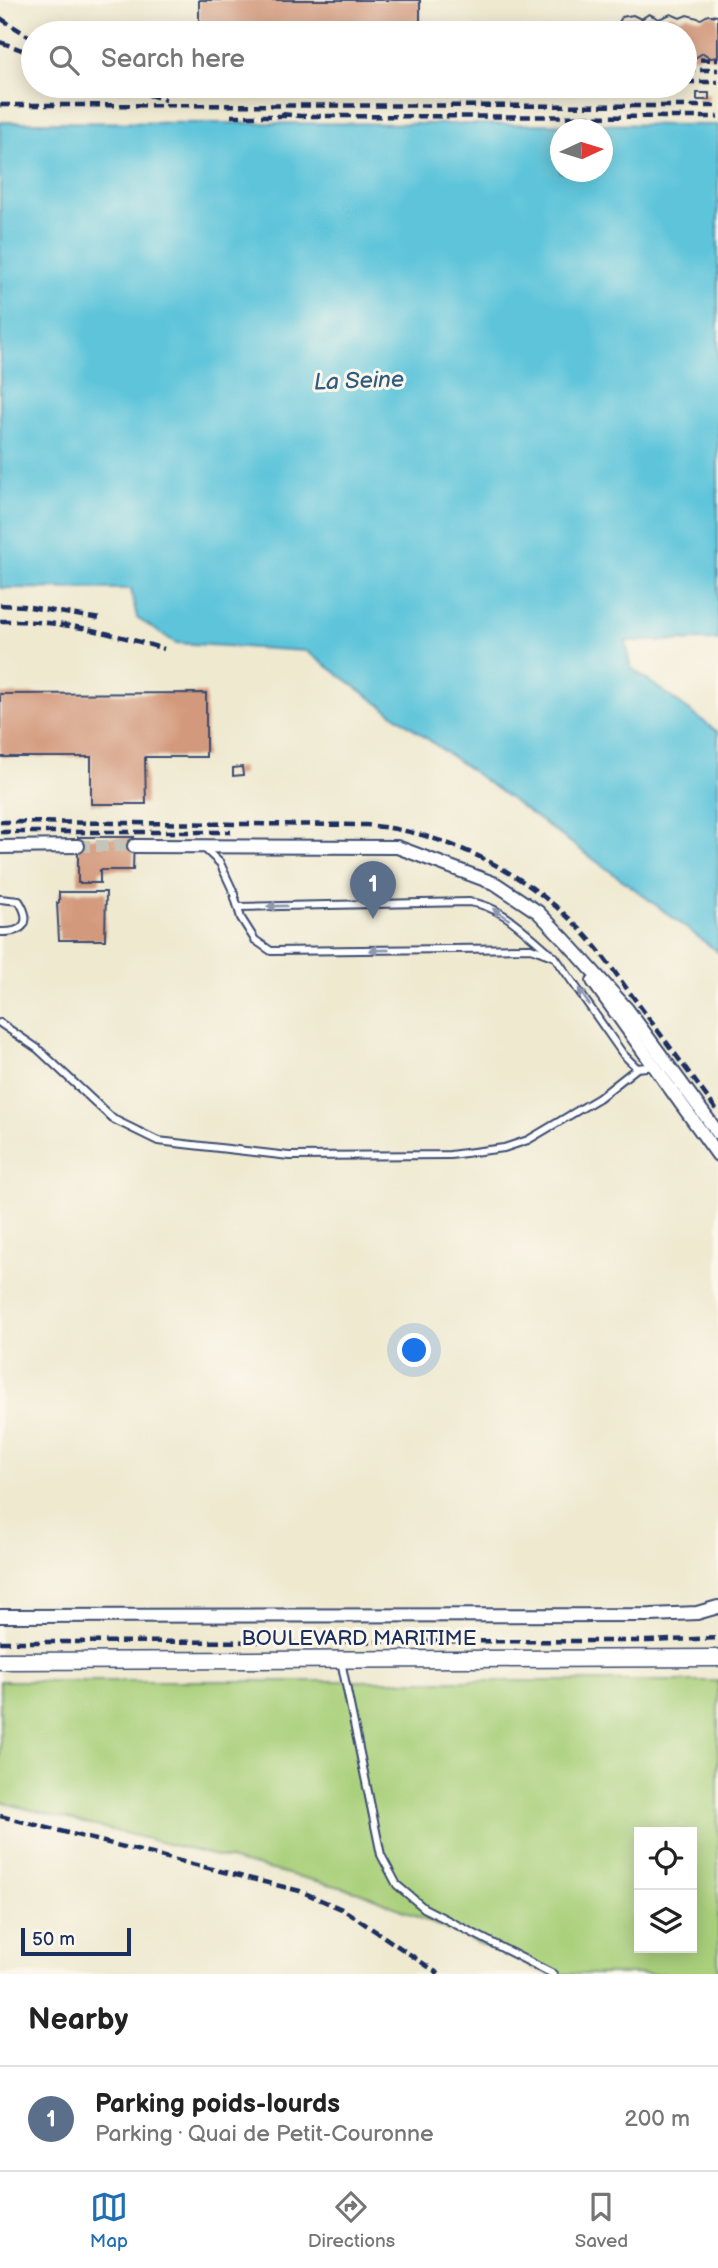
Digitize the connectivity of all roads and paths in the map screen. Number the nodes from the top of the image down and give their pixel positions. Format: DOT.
graph roads {
  1 [pos="78,846"];
  2 [pos="134,846"];
  3 [pos="201,846"];
  4 [pos="0,847"];
  5 [pos="0,899"];
  6 [pos="237,906"];
  7 [pos="0,932"];
  8 [pos="555,957"];
  9 [pos="0,1023"];
  10 [pos="659,1064"];
  11 [pos="637,1068"];
  12 [pos="718,1133"];
  13 [pos="718,1155"];
  14 [pos="718,1607"];
  15 [pos="0,1616"];
  16 [pos="718,1658"];
  17 [pos="340,1659"];
  18 [pos="0,1661"];
  19 [pos="553,1974"];
  1 -- 4 [label="street"];
  2 -- 3 [label="street"];
  3 -- 6 [label="lane"];
  3 -- 10 [label="street"];
  5 -- 7 [label="lane"];
  8 -- 6 [label="lane, one-way"];
  8 -- 6 [label="lane, one-way"];
  11 -- 8 [label="lane, one-way"];
  9 -- 11 [label="lane"];
  10 -- 11 [label="lane"];
  10 -- 12 [label="street"];
  10 -- 13 [label="street"];
  14 -- 15 [label="street"];
  16 -- 17 [label="street, BOULEVARD MARITIME"];
  17 -- 18 [label="street, BOULEVARD MARITIME"];
  17 -- 19 [label="lane"];
}
